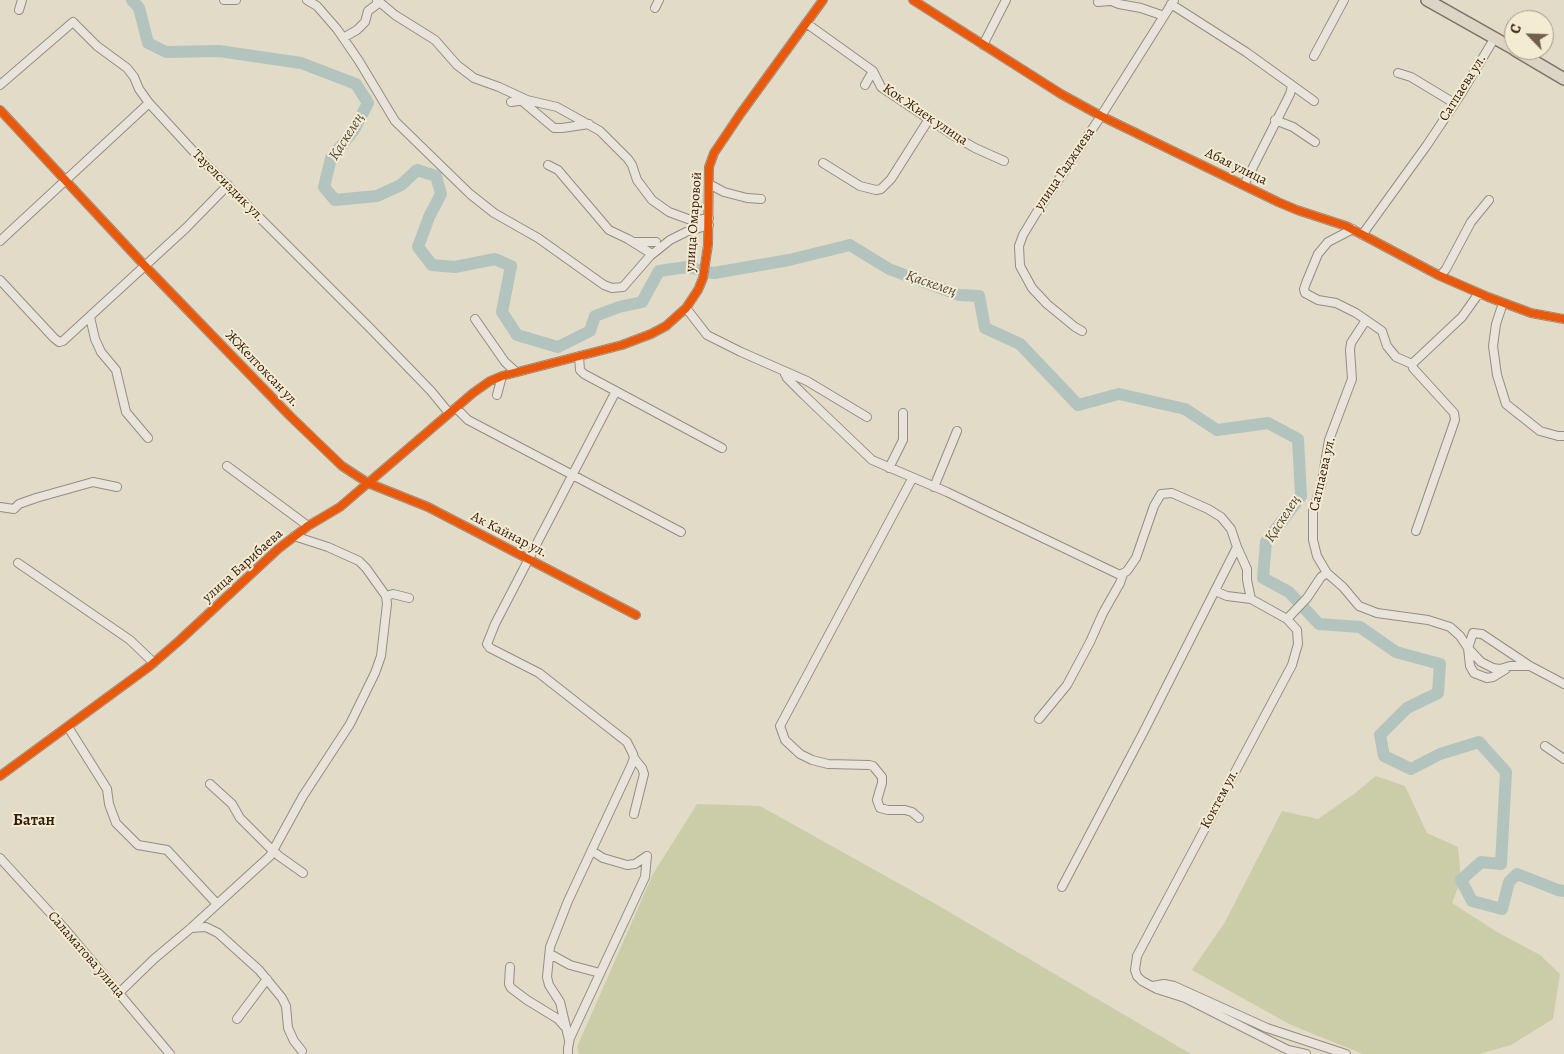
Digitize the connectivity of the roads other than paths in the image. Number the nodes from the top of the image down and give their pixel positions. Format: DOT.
graph roads {
  1 [pos="22,0"];
  2 [pos="224,0"];
  3 [pos="236,0"];
  4 [pos="307,0"];
  5 [pos="393,0"];
  6 [pos="659,0"];
  7 [pos="823,0"];
  8 [pos="913,0"];
  9 [pos="1006,0"];
  10 [pos="1110,0"];
  11 [pos="1344,0"];
  12 [pos="1427,0"];
  13 [pos="378,1"];
  14 [pos="1098,2"];
  15 [pos="1173,2"];
  16 [pos="387,7"];
  17 [pos="655,8"];
  18 [pos="19,10"];
  19 [pos="1164,16"];
  20 [pos="806,23"];
  21 [pos="343,38"];
  22 [pos="1494,39"];
  23 [pos="1504,44"];
  24 [pos="984,45"];
  25 [pos="1314,56"];
  26 [pos="1532,60"];
  27 [pos="873,71"];
  28 [pos="1398,73"];
  29 [pos="1564,78"];
  30 [pos="0,85"];
  31 [pos="865,85"];
  32 [pos="1292,86"];
  33 [pos="525,100"];
  34 [pos="1314,101"];
  35 [pos="511,102"];
  36 [pos="149,103"];
  37 [pos="1454,103"];
  38 [pos="0,110"];
  39 [pos="1101,116"];
  40 [pos="929,119"];
  41 [pos="1276,120"];
  42 [pos="589,124"];
  43 [pos="1315,142"];
  44 [pos="1004,162"];
  45 [pos="823,163"];
  46 [pos="548,165"];
  47 [pos="66,180"];
  48 [pos="709,184"];
  49 [pos="1244,184"];
  50 [pos="228,186"];
  51 [pos="761,199"];
  52 [pos="1488,200"];
  53 [pos="709,222"];
  54 [pos="1342,224"];
  55 [pos="1353,229"];
  56 [pos="1362,235"];
  57 [pos="0,241"];
  58 [pos="632,242"];
  59 [pos="656,242"];
  60 [pos="1328,242"];
  61 [pos="652,254"];
  62 [pos="145,266"];
  63 [pos="1440,276"];
  64 [pos="0,280"];
  65 [pos="1480,293"];
  66 [pos="1503,303"];
  67 [pos="686,308"];
  68 [pos="90,317"];
  69 [pos="475,319"];
  70 [pos="1564,319"];
  71 [pos="1366,320"];
  72 [pos="1082,331"];
  73 [pos="579,356"];
  74 [pos="1412,364"];
  75 [pos="516,372"];
  76 [pos="784,372"];
  77 [pos="502,376"];
  78 [pos="616,391"];
  79 [pos="498,395"];
  80 [pos="456,408"];
  81 [pos="449,413"];
  82 [pos="903,413"];
  83 [pos="867,417"];
  84 [pos="957,431"];
  85 [pos="1564,436"];
  86 [pos="148,438"];
  87 [pos="722,448"];
  88 [pos="227,466"];
  89 [pos="889,468"];
  90 [pos="572,476"];
  91 [pos="912,478"];
  92 [pos="368,483"];
  93 [pos="117,487"];
  94 [pos="934,487"];
  95 [pos="0,507"];
  96 [pos="308,526"];
  97 [pos="1416,531"];
  98 [pos="681,532"];
  99 [pos="294,536"];
  100 [pos="1236,547"];
  101 [pos="529,560"];
  102 [pos="18,563"];
  103 [pos="1123,574"];
  104 [pos="1324,575"];
  105 [pos="1215,591"];
  106 [pos="386,596"];
  107 [pos="409,598"];
  108 [pos="1251,599"];
  109 [pos="636,615"];
  110 [pos="1287,619"];
  111 [pos="1468,648"];
  112 [pos="154,663"];
  113 [pos="1530,666"];
  114 [pos="1508,667"];
  115 [pos="1564,684"];
  116 [pos="1039,719"];
  117 [pos="350,724"];
  118 [pos="68,727"];
  119 [pos="359,729"];
  120 [pos="1545,746"];
  121 [pos="634,758"];
  122 [pos="1564,759"];
  123 [pos="0,776"];
  124 [pos="210,784"];
  125 [pos="634,814"];
  126 [pos="920,818"];
  127 [pos="592,850"];
  128 [pos="273,851"];
  129 [pos="0,858"];
  130 [pos="303,873"];
  131 [pos="1062,887"];
  132 [pos="217,904"];
  133 [pos="191,928"];
  134 [pos="550,954"];
  135 [pos="510,967"];
  136 [pos="600,973"];
  137 [pos="267,979"];
  138 [pos="1153,986"];
  139 [pos="119,993"];
  140 [pos="237,1019"];
  141 [pos="565,1027"];
  142 [pos="569,1040"];
  143 [pos="302,1051"];
  144 [pos="1288,1052"];
  145 [pos="170,1054"];
  146 [pos="568,1054"];
  147 [pos="1306,1054"];
  148 [pos="1346,1054"];
  1 -- 18 [label="street"];
  2 -- 3 [label="street"];
  4 -- 21 [label="street"];
  5 -- 16 [label="street"];
  6 -- 17 [label="street"];
  7 -- 20 [label="street, улица Омаровой"];
  8 -- 24 [label="street, Абая улица"];
  9 -- 24 [label="street"];
  10 -- 14 [label="street"];
  10 -- 19 [label="street"];
  11 -- 25 [label="street"];
  12 -- 22 [label="highway"];
  13 -- 16 [label="street"];
  13 -- 21 [label="street"];
  15 -- 19 [label="street, улица Гаджиева"];
  15 -- 32 [label="street"];
  16 -- 33 [label="street"];
  19 -- 39 [label="street, улица Гаджиева"];
  20 -- 27 [label="street, Кок Жиек улица"];
  20 -- 48 [label="street, улица Омаровой"];
  21 -- 61 [label="street"];
  22 -- 23 [label="highway"];
  22 -- 37 [label="street, Сатпаева ул."];
  24 -- 39 [label="street, Абая улица"];
  26 -- 29 [label="highway"];
  27 -- 31 [label="street"];
  27 -- 40 [label="street, Кок Жиек улица"];
  28 -- 37 [label="street"];
  30 -- 36 [label="street, Тауелсиздик ул."];
  32 -- 34 [label="street"];
  32 -- 41 [label="street"];
  33 -- 35 [label="street"];
  33 -- 42 [label="street"];
  33 -- 42 [label="street"];
  36 -- 47 [label="street"];
  36 -- 50 [label="street, Тауелсиздик ул."];
  37 -- 56 [label="street, Сатпаева ул."];
  38 -- 47 [label="street, ЖЖелтоксан ул."];
  39 -- 49 [label="street, Абая улица"];
  39 -- 72 [label="street, улица Гаджиева"];
  40 -- 44 [label="street, Кок Жиек улица"];
  40 -- 45 [label="street"];
  41 -- 43 [label="street"];
  41 -- 49 [label="street"];
  42 -- 53 [label="street"];
  46 -- 58 [label="street"];
  47 -- 57 [label="street"];
  47 -- 62 [label="street, ЖЖелтоксан ул."];
  48 -- 51 [label="street"];
  48 -- 53 [label="street, улица Омаровой"];
  49 -- 54 [label="street, Абая улица"];
  50 -- 62 [label="street"];
  50 -- 81 [label="street, Тауелсиздик ул."];
  52 -- 63 [label="street"];
  53 -- 61 [label="street"];
  53 -- 67 [label="street, улица Омаровой"];
  54 -- 55 [label="street, Абая улица"];
  54 -- 60 [label="street"];
  55 -- 56 [label="street, Абая улица"];
  55 -- 60 [label="street"];
  56 -- 63 [label="street, Абая улица"];
  58 -- 59 [label="street"];
  58 -- 61 [label="street"];
  60 -- 71 [label="street"];
  62 -- 68 [label="street"];
  62 -- 92 [label="street, ЖЖелтоксан ул."];
  63 -- 65 [label="street, Абая улица"];
  64 -- 68 [label="street"];
  65 -- 66 [label="street, Абая улица"];
  65 -- 74 [label="street"];
  66 -- 70 [label="street, Абая улица"];
  66 -- 85 [label="street"];
  67 -- 73 [label="street, улица Омаровой"];
  67 -- 76 [label="street"];
  68 -- 86 [label="street"];
  69 -- 75 [label="street"];
  71 -- 74 [label="street"];
  71 -- 104 [label="street, Сатпаева ул."];
  73 -- 75 [label="street, улица Омаровой"];
  73 -- 78 [label="street"];
  74 -- 97 [label="street"];
  75 -- 77 [label="street, улица Омаровой"];
  76 -- 83 [label="street"];
  76 -- 89 [label="street"];
  77 -- 79 [label="street"];
  77 -- 80 [label="street, улица Барибаева"];
  78 -- 87 [label="street"];
  78 -- 90 [label="street"];
  80 -- 81 [label="street, улица Барибаева"];
  80 -- 90 [label="street"];
  81 -- 92 [label="street, улица Барибаева"];
  82 -- 89 [label="street"];
  84 -- 94 [label="street"];
  88 -- 96 [label="street"];
  89 -- 91 [label="street"];
  90 -- 98 [label="street"];
  90 -- 101 [label="street"];
  91 -- 94 [label="street"];
  91 -- 126 [label="street"];
  92 -- 96 [label="street, улица Барибаева"];
  92 -- 101 [label="street, Ак Кайнар ул."];
  93 -- 95 [label="street"];
  94 -- 103 [label="street"];
  96 -- 99 [label="street, улица Барибаева"];
  99 -- 106 [label="street"];
  99 -- 112 [label="street, улица Барибаева"];
  100 -- 103 [label="street"];
  100 -- 105 [label="street"];
  100 -- 108 [label="street"];
  101 -- 109 [label="street, Ак Кайнар ул."];
  101 -- 121 [label="street"];
  102 -- 112 [label="street"];
  103 -- 116 [label="street"];
  104 -- 110 [label="street"];
  104 -- 111 [label="street"];
  105 -- 108 [label="street"];
  105 -- 131 [label="street"];
  106 -- 107 [label="street"];
  106 -- 117 [label="street"];
  108 -- 110 [label="street"];
  110 -- 138 [label="street, Коктем ул."];
  111 -- 113 [label="street"];
  111 -- 114 [label="street"];
  111 -- 114 [label="street"];
  112 -- 118 [label="street, улица Барибаева"];
  113 -- 114 [label="street"];
  113 -- 115 [label="street"];
  117 -- 119 [label="street"];
  117 -- 128 [label="street"];
  118 -- 123 [label="street, улица Барибаева"];
  118 -- 132 [label="street"];
  120 -- 122 [label="street"];
  121 -- 125 [label="street"];
  121 -- 127 [label="street"];
  124 -- 128 [label="street"];
  127 -- 134 [label="street"];
  127 -- 136 [label="street"];
  128 -- 130 [label="street"];
  128 -- 132 [label="street"];
  129 -- 139 [label="street, Саламатова улица"];
  132 -- 133 [label="street"];
  133 -- 137 [label="street"];
  133 -- 139 [label="street"];
  134 -- 136 [label="street"];
  134 -- 141 [label="street"];
  135 -- 141 [label="street"];
  136 -- 142 [label="street"];
  137 -- 140 [label="street"];
  137 -- 143 [label="street"];
  138 -- 144 [label="street"];
  138 -- 148 [label="street"];
  139 -- 145 [label="street, Саламатова улица"];
  141 -- 142 [label="street"];
  142 -- 146 [label="street"];
  144 -- 147 [label="street"];
}
